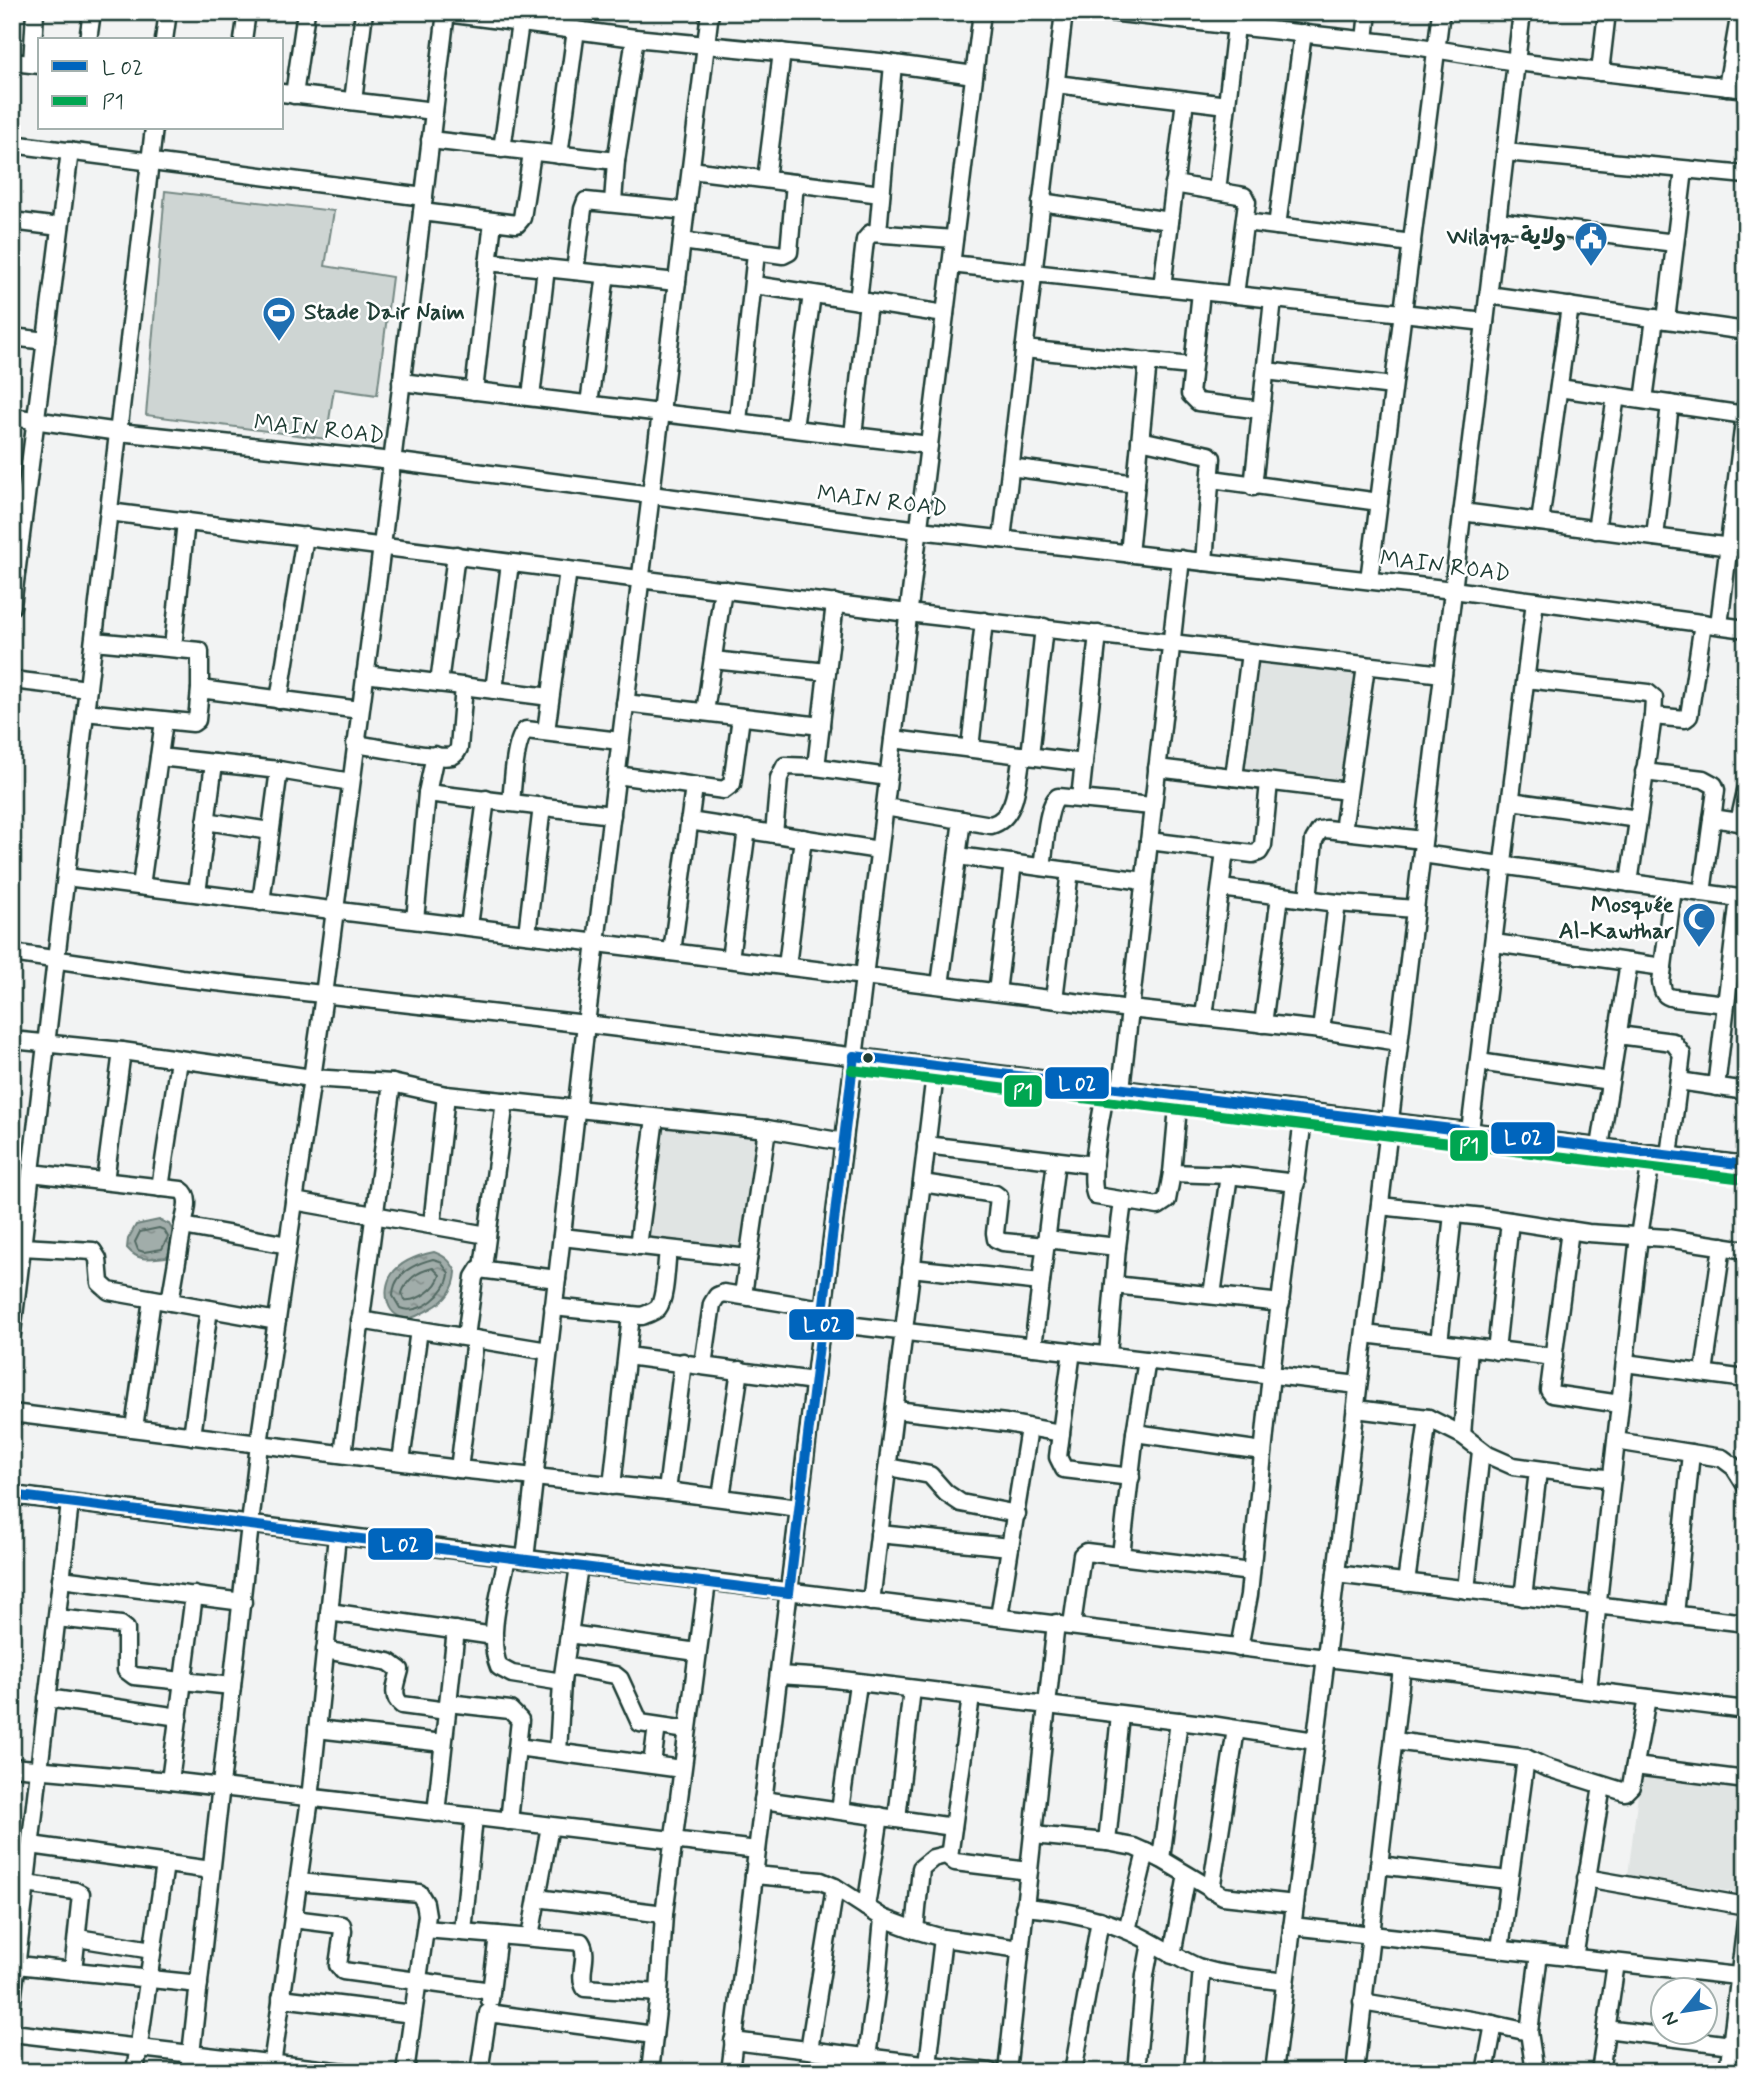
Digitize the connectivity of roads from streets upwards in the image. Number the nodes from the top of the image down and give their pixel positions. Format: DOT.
graph roads {
  1 [pos="35,12"];
  2 [pos="92,12"];
  3 [pos="168,12"];
  4 [pos="247,12"];
  5 [pos="306,12"];
  6 [pos="364,12"];
  7 [pos="446,12"];
  8 [pos="710,12"];
  9 [pos="982,12"];
  10 [pos="1064,12"];
  11 [pos="1110,12"];
  12 [pos="1368,12"];
  13 [pos="1441,12"];
  14 [pos="1522,12"];
  15 [pos="1607,12"];
  16 [pos="1740,12"];
  17 [pos="1196,17"];
  18 [pos="1266,20"];
  19 [pos="520,23"];
  20 [pos="1236,26"];
  21 [pos="576,30"];
  22 [pos="1303,33"];
  23 [pos="88,38"];
  24 [pos="164,38"];
  25 [pos="243,38"];
  26 [pos="635,38"];
  27 [pos="1365,40"];
  28 [pos="706,44"];
  29 [pos="1437,49"];
  30 [pos="782,52"];
  31 [pos="12,62"];
  32 [pos="1516,62"];
  33 [pos="36,64"];
  34 [pos="893,64"];
  35 [pos="1600,72"];
  36 [pos="974,75"];
  37 [pos="1056,84"];
  38 [pos="1727,87"];
  39 [pos="1746,89"];
  40 [pos="288,94"];
  41 [pos="1185,100"];
  42 [pos="353,101"];
  43 [pos="1227,105"];
  44 [pos="434,111"];
  45 [pos="155,130"];
  46 [pos="430,140"];
  47 [pos="12,144"];
  48 [pos="502,149"];
  49 [pos="70,151"];
  50 [pos="1505,152"];
  51 [pos="532,153"];
  52 [pos="559,155"];
  53 [pos="151,161"];
  54 [pos="616,161"];
  55 [pos="691,170"];
  56 [pos="1684,170"];
  57 [pos="1746,176"];
  58 [pos="766,179"];
  59 [pos="795,183"];
  60 [pos="1174,184"];
  61 [pos="1217,191"];
  62 [pos="881,194"];
  63 [pos="612,202"];
  64 [pos="1041,202"];
  65 [pos="423,205"];
  66 [pos="686,211"];
  67 [pos="12,221"];
  68 [pos="494,221"];
  69 [pos="1170,221"];
  70 [pos="1497,221"];
  71 [pos="1245,222"];
  72 [pos="1277,226"];
  73 [pos="60,227"];
  74 [pos="878,232"];
  75 [pos="954,239"];
  76 [pos="682,242"];
  77 [pos="1412,243"];
  78 [pos="1675,243"];
  79 [pos="756,253"];
  80 [pos="488,262"];
  81 [pos="951,264"];
  82 [pos="546,268"];
  83 [pos="575,271"];
  84 [pos="1033,273"];
  85 [pos="606,274"];
  86 [pos="677,282"];
  87 [pos="754,285"];
  88 [pos="1162,287"];
  89 [pos="1201,292"];
  90 [pos="812,294"];
  91 [pos="1235,295"];
  92 [pos="1488,295"];
  93 [pos="1273,299"];
  94 [pos="863,302"];
  95 [pos="1570,306"];
  96 [pos="1402,313"];
  97 [pos="945,314"];
  98 [pos="1660,319"];
  99 [pos="1485,323"];
  100 [pos="1746,331"];
  101 [pos="12,337"];
  102 [pos="46,341"];
  103 [pos="1024,349"];
  104 [pos="1149,361"];
  105 [pos="1191,366"];
  106 [pos="1266,371"];
  107 [pos="401,382"];
  108 [pos="1393,386"];
  109 [pos="1559,388"];
  110 [pos="474,391"];
  111 [pos="1616,396"];
  112 [pos="531,397"];
  113 [pos="1644,400"];
  114 [pos="589,404"];
  115 [pos="1670,404"];
  116 [pos="1261,410"];
  117 [pos="1745,410"];
  118 [pos="661,412"];
  119 [pos="12,417"];
  120 [pos="37,421"];
  121 [pos="738,421"];
  122 [pos="794,428"];
  123 [pos="119,432"];
  124 [pos="853,435"];
  125 [pos="1140,440"];
  126 [pos="929,444"];
  127 [pos="392,461"];
  128 [pos="1010,467"];
  129 [pos="1212,479"];
  130 [pos="1136,484"];
  131 [pos="1253,486"];
  132 [pos="20,489"];
  133 [pos="651,494"];
  134 [pos="1379,502"];
  135 [pos="109,512"];
  136 [pos="1462,512"];
  137 [pos="186,521"];
  138 [pos="1540,522"];
  139 [pos="919,530"];
  140 [pos="1596,530"];
  141 [pos="306,536"];
  142 [pos="1655,537"];
  143 [pos="1002,539"];
  144 [pos="382,546"];
  145 [pos="1728,547"];
  146 [pos="1746,549"];
  147 [pos="1129,554"];
  148 [pos="456,555"];
  149 [pos="1181,559"];
  150 [pos="1204,562"];
  151 [pos="510,563"];
  152 [pos="568,570"];
  153 [pos="641,578"];
  154 [pos="1369,580"];
  155 [pos="723,589"];
  156 [pos="1453,590"];
  157 [pos="1535,601"];
  158 [pos="835,603"];
  159 [pos="12,606"];
  160 [pos="908,612"];
  161 [pos="984,621"];
  162 [pos="1711,624"];
  163 [pos="1044,627"];
  164 [pos="1746,629"];
  165 [pos="1098,634"];
  166 [pos="94,641"];
  167 [pos="1171,643"];
  168 [pos="173,647"];
  169 [pos="1250,653"];
  170 [pos="712,660"];
  171 [pos="1366,666"];
  172 [pos="827,672"];
  173 [pos="365,674"];
  174 [pos="1443,674"];
  175 [pos="1526,679"];
  176 [pos="12,680"];
  177 [pos="439,683"];
  178 [pos="464,686"];
  179 [pos="88,689"];
  180 [pos="200,689"];
  181 [pos="494,690"];
  182 [pos="550,697"];
  183 [pos="279,700"];
  184 [pos="625,703"];
  185 [pos="360,710"];
  186 [pos="85,712"];
  187 [pos="705,712"];
  188 [pos="1653,716"];
  189 [pos="741,717"];
  190 [pos="164,721"];
  191 [pos="821,726"];
  192 [pos="546,731"];
  193 [pos="893,739"];
  194 [pos="620,741"];
  195 [pos="355,744"];
  196 [pos="970,748"];
  197 [pos="435,755"];
  198 [pos="1026,755"];
  199 [pos="159,757"];
  200 [pos="214,763"];
  201 [pos="1084,763"];
  202 [pos="816,767"];
  203 [pos="1157,768"];
  204 [pos="279,770"];
  205 [pos="1644,772"];
  206 [pos="617,775"];
  207 [pos="1234,777"];
  208 [pos="888,778"];
  209 [pos="351,782"];
  210 [pos="1269,782"];
  211 [pos="694,787"];
  212 [pos="1348,791"];
  213 [pos="1746,791"];
  214 [pos="427,793"];
  215 [pos="1080,798"];
  216 [pos="486,799"];
  217 [pos="511,802"];
  218 [pos="1511,802"];
  219 [pos="542,806"];
  220 [pos="1152,806"];
  221 [pos="884,807"];
  222 [pos="612,815"];
  223 [pos="1712,818"];
  224 [pos="1638,819"];
  225 [pos="962,820"];
  226 [pos="206,821"];
  227 [pos="689,821"];
  228 [pos="1742,823"];
  229 [pos="747,830"];
  230 [pos="270,831"];
  231 [pos="1343,831"];
  232 [pos="774,834"];
  233 [pos="803,838"];
  234 [pos="1149,841"];
  235 [pos="1423,847"];
  236 [pos="879,850"];
  237 [pos="1225,851"];
  238 [pos="958,856"];
  239 [pos="1013,863"];
  240 [pos="1504,865"];
  241 [pos="1042,867"];
  242 [pos="1070,871"];
  243 [pos="66,877"];
  244 [pos="1144,881"];
  245 [pos="1629,883"];
  246 [pos="141,886"];
  247 [pos="1221,888"];
  248 [pos="1673,889"];
  249 [pos="197,893"];
  250 [pos="1702,893"];
  251 [pos="1280,896"];
  252 [pos="1308,899"];
  253 [pos="1743,899"];
  254 [pos="261,902"];
  255 [pos="1338,903"];
  256 [pos="1415,909"];
  257 [pos="335,912"];
  258 [pos="415,919"];
  259 [pos="469,926"];
  260 [pos="527,934"];
  261 [pos="596,943"];
  262 [pos="1494,943"];
  263 [pos="672,952"];
  264 [pos="12,953"];
  265 [pos="57,959"];
  266 [pos="730,959"];
  267 [pos="1629,962"];
  268 [pos="787,966"];
  269 [pos="1663,967"];
  270 [pos="1738,967"];
  271 [pos="864,976"];
  272 [pos="940,985"];
  273 [pos="997,992"];
  274 [pos="324,995"];
  275 [pos="1054,999"];
  276 [pos="1726,1004"];
  277 [pos="1130,1009"];
  278 [pos="1204,1017"];
  279 [pos="586,1024"];
  280 [pos="1263,1024"];
  281 [pos="1321,1030"];
  282 [pos="1618,1035"];
  283 [pos="12,1040"];
  284 [pos="1399,1042"];
  285 [pos="46,1044"];
  286 [pos="122,1051"];
  287 [pos="854,1056"];
  288 [pos="179,1060"];
  289 [pos="1479,1062"];
  290 [pos="936,1066"];
  291 [pos="312,1078"];
  292 [pos="1610,1081"];
  293 [pos="1679,1081"];
  294 [pos="392,1083"];
  295 [pos="1716,1087"];
  296 [pos="1114,1088"];
  297 [pos="1746,1091"];
  298 [pos="446,1095"];
  299 [pos="1179,1096"];
  300 [pos="505,1101"];
  301 [pos="576,1109"];
  302 [pos="1304,1111"];
  303 [pos="655,1118"];
  304 [pos="1390,1122"];
  305 [pos="767,1129"];
  306 [pos="1470,1131"];
  307 [pos="844,1142"];
  308 [pos="926,1145"];
  309 [pos="1600,1147"];
  310 [pos="1651,1154"];
  311 [pos="1669,1156"];
  312 [pos="1056,1161"];
  313 [pos="1094,1165"];
  314 [pos="1746,1165"];
  315 [pos="31,1173"];
  316 [pos="1172,1173"];
  317 [pos="1229,1175"];
  318 [pos="105,1181"];
  319 [pos="1296,1183"];
  320 [pos="922,1184"];
  321 [pos="160,1188"];
  322 [pos="294,1201"];
  323 [pos="1123,1201"];
  324 [pos="1380,1206"];
  325 [pos="375,1214"];
  326 [pos="1453,1214"];
  327 [pos="1510,1221"];
  328 [pos="432,1225"];
  329 [pos="183,1226"];
  330 [pos="1570,1230"];
  331 [pos="487,1235"];
  332 [pos="1639,1236"];
  333 [pos="562,1237"];
  334 [pos="1046,1243"];
  335 [pos="288,1245"];
  336 [pos="638,1246"];
  337 [pos="1722,1246"];
  338 [pos="22,1247"];
  339 [pos="1117,1247"];
  340 [pos="668,1250"];
  341 [pos="1746,1250"];
  342 [pos="748,1258"];
  343 [pos="483,1268"];
  344 [pos="911,1268"];
  345 [pos="557,1279"];
  346 [pos="1041,1282"];
  347 [pos="1114,1285"];
  348 [pos="15,1286"];
  349 [pos="743,1295"];
  350 [pos="1212,1296"];
  351 [pos="152,1299"];
  352 [pos="170,1302"];
  353 [pos="1281,1303"];
  354 [pos="553,1307"];
  355 [pos="209,1309"];
  356 [pos="631,1315"];
  357 [pos="822,1315"];
  358 [pos="360,1320"];
  359 [pos="277,1321"];
  360 [pos="419,1330"];
  361 [pos="904,1331"];
  362 [pos="12,1333"];
  363 [pos="1364,1334"];
  364 [pos="471,1338"];
  365 [pos="1439,1343"];
  366 [pos="1033,1347"];
  367 [pos="1469,1347"];
  368 [pos="548,1351"];
  369 [pos="1072,1351"];
  370 [pos="1496,1351"];
  371 [pos="1108,1355"];
  372 [pos="627,1356"];
  373 [pos="1554,1356"];
  374 [pos="1147,1360"];
  375 [pos="683,1362"];
  376 [pos="1625,1363"];
  377 [pos="703,1365"];
  378 [pos="740,1370"];
  379 [pos="1704,1373"];
  380 [pos="1271,1374"];
  381 [pos="1746,1379"];
  382 [pos="814,1381"];
  383 [pos="1358,1385"];
  384 [pos="1620,1404"];
  385 [pos="1356,1409"];
  386 [pos="896,1410"];
  387 [pos="12,1413"];
  388 [pos="1428,1418"];
  389 [pos="134,1428"];
  390 [pos="1029,1428"];
  391 [pos="1062,1433"];
  392 [pos="1135,1433"];
  393 [pos="1462,1435"];
  394 [pos="192,1436"];
  395 [pos="1616,1441"];
  396 [pos="259,1444"];
  397 [pos="1262,1451"];
  398 [pos="1481,1451"];
  399 [pos="1691,1453"];
  400 [pos="343,1454"];
  401 [pos="401,1461"];
  402 [pos="888,1467"];
  403 [pos="459,1469"];
  404 [pos="1538,1471"];
  405 [pos="1131,1477"];
  406 [pos="534,1478"];
  407 [pos="1612,1479"];
  408 [pos="612,1486"];
  409 [pos="1746,1486"];
  410 [pos="667,1491"];
  411 [pos="12,1495"];
  412 [pos="721,1497"];
  413 [pos="70,1503"];
  414 [pos="799,1508"];
  415 [pos="1017,1514"];
  416 [pos="251,1525"];
  417 [pos="880,1534"];
  418 [pos="337,1536"];
  419 [pos="1010,1547"];
  420 [pos="1121,1555"];
  421 [pos="507,1557"];
  422 [pos="524,1559"];
  423 [pos="579,1566"];
  424 [pos="1251,1572"];
  425 [pos="1336,1574"];
  426 [pos="61,1579"];
  427 [pos="707,1582"];
  428 [pos="1406,1583"];
  429 [pos="1466,1590"];
  430 [pos="789,1592"];
  431 [pos="194,1595"];
  432 [pos="1523,1597"];
  433 [pos="243,1602"];
  434 [pos="871,1602"];
  435 [pos="1598,1606"];
  436 [pos="329,1612"];
  437 [pos="1675,1615"];
  438 [pos="999,1617"];
  439 [pos="57,1618"];
  440 [pos="1746,1623"];
  441 [pos="1064,1624"];
  442 [pos="456,1630"];
  443 [pos="569,1634"];
  444 [pos="494,1636"];
  445 [pos="1239,1648"];
  446 [pos="325,1650"];
  447 [pos="697,1652"];
  448 [pos="1326,1657"];
  449 [pos="565,1665"];
  450 [pos="1402,1668"];
  451 [pos="779,1675"];
  452 [pos="183,1681"];
  453 [pos="562,1682"];
  454 [pos="858,1684"];
  455 [pos="232,1686"];
  456 [pos="912,1689"];
  457 [pos="1588,1690"];
  458 [pos="971,1697"];
  459 [pos="47,1698"];
  460 [pos="1647,1698"];
  461 [pos="1046,1706"];
  462 [pos="447,1707"];
  463 [pos="1746,1710"];
  464 [pos="1120,1715"];
  465 [pos="179,1717"];
  466 [pos="1179,1721"];
  467 [pos="657,1726"];
  468 [pos="1236,1728"];
  469 [pos="317,1729"];
  470 [pos="687,1730"];
  471 [pos="1315,1741"];
  472 [pos="1394,1741"];
  473 [pos="443,1743"];
  474 [pos="517,1747"];
  475 [pos="558,1752"];
  476 [pos="1526,1758"];
  477 [pos="652,1765"];
  478 [pos="1635,1766"];
  479 [pos="12,1768"];
  480 [pos="682,1769"];
  481 [pos="39,1770"];
  482 [pos="1746,1780"];
  483 [pos="170,1781"];
  484 [pos="1602,1786"];
  485 [pos="221,1788"];
  486 [pos="310,1798"];
  487 [pos="763,1800"];
  488 [pos="840,1810"];
  489 [pos="436,1813"];
  490 [pos="474,1817"];
  491 [pos="888,1817"];
  492 [pos="509,1821"];
  493 [pos="550,1826"];
  494 [pos="953,1827"];
  495 [pos="1033,1835"];
  496 [pos="674,1840"];
  497 [pos="1107,1842"];
  498 [pos="31,1845"];
  499 [pos="757,1850"];
  500 [pos="948,1854"];
  501 [pos="1154,1855"];
  502 [pos="164,1864"];
  503 [pos="1379,1865"];
  504 [pos="212,1870"];
  505 [pos="1029,1871"];
  506 [pos="754,1875"];
  507 [pos="1187,1875"];
  508 [pos="1586,1878"];
  509 [pos="1508,1880"];
  510 [pos="298,1882"];
  511 [pos="26,1884"];
  512 [pos="835,1887"];
  513 [pos="1211,1890"];
  514 [pos="537,1898"];
  515 [pos="1295,1904"];
  516 [pos="1746,1906"];
  517 [pos="866,1907"];
  518 [pos="1024,1907"];
  519 [pos="664,1914"];
  520 [pos="883,1918"];
  521 [pos="293,1919"];
  522 [pos="1100,1920"];
  523 [pos="1746,1922"];
  524 [pos="1292,1926"];
  525 [pos="425,1929"];
  526 [pos="915,1930"];
  527 [pos="1127,1930"];
  528 [pos="463,1932"];
  529 [pos="498,1935"];
  530 [pos="1369,1935"];
  531 [pos="530,1937"];
  532 [pos="78,1938"];
  533 [pos="943,1938"];
  534 [pos="1151,1943"];
  535 [pos="1020,1949"];
  536 [pos="152,1950"];
  537 [pos="1500,1950"];
  538 [pos="1539,1954"];
  539 [pos="1172,1955"];
  540 [pos="1574,1958"];
  541 [pos="1616,1962"];
  542 [pos="17,1965"];
  543 [pos="1202,1968"];
  544 [pos="73,1972"];
  545 [pos="1743,1977"];
  546 [pos="147,1980"];
  547 [pos="418,1981"];
  548 [pos="1285,1982"];
  549 [pos="199,1984"];
  550 [pos="491,1991"];
  551 [pos="659,1993"];
  552 [pos="281,1998"];
  553 [pos="1362,2002"];
  554 [pos="12,2003"];
  555 [pos="488,2013"];
  556 [pos="413,2014"];
  557 [pos="1494,2024"];
  558 [pos="1606,2029"];
  559 [pos="1528,2032"];
  560 [pos="12,2033"];
  561 [pos="654,2035"];
  562 [pos="733,2041"];
  563 [pos="1731,2045"];
  564 [pos="139,2047"];
  565 [pos="809,2050"];
  566 [pos="191,2053"];
  567 [pos="867,2057"];
  568 [pos="928,2064"];
  569 [pos="271,2067"];
  570 [pos="135,2072"];
  571 [pos="189,2072"];
  572 [pos="345,2072"];
  573 [pos="405,2072"];
  574 [pos="479,2072"];
  575 [pos="650,2072"];
  576 [pos="730,2072"];
  577 [pos="990,2072"];
  578 [pos="1007,2072"];
  579 [pos="1073,2072"];
  580 [pos="1136,2072"];
  581 [pos="1193,2072"];
  582 [pos="1273,2072"];
  583 [pos="1355,2072"];
  584 [pos="1485,2072"];
  585 [pos="1535,2072"];
  586 [pos="1600,2072"];
  587 [pos="1728,2072"];
  1 -- 33 [label="street"];
  2 -- 23 [label="street"];
  3 -- 24 [label="street"];
  4 -- 25 [label="street"];
  5 -- 40 [label="street"];
  6 -- 42 [label="street"];
  7 -- 19 [label="street"];
  7 -- 44 [label="street"];
  8 -- 28 [label="street"];
  9 -- 36 [label="street"];
  10 -- 37 [label="street"];
  11 -- 17 [label="street"];
  12 -- 27 [label="street"];
  13 -- 29 [label="street"];
  14 -- 32 [label="street"];
  15 -- 35 [label="street"];
  16 -- 38 [label="street"];
  17 -- 20 [label="street"];
  18 -- 20 [label="street"];
  18 -- 22 [label="street"];
  19 -- 21 [label="street"];
  19 -- 48 [label="street"];
  20 -- 43 [label="street"];
  21 -- 26 [label="street"];
  21 -- 52 [label="street"];
  22 -- 27 [label="street"];
  22 -- 72 [label="street"];
  26 -- 28 [label="street"];
  26 -- 54 [label="street"];
  27 -- 29 [label="street"];
  28 -- 30 [label="street"];
  28 -- 55 [label="street"];
  29 -- 32 [label="street"];
  29 -- 77 [label="street"];
  30 -- 34 [label="street"];
  30 -- 58 [label="street"];
  31 -- 33 [label="street"];
  32 -- 35 [label="street"];
  32 -- 50 [label="street"];
  34 -- 36 [label="street"];
  34 -- 62 [label="street"];
  35 -- 38 [label="street"];
  36 -- 75 [label="street"];
  37 -- 41 [label="street"];
  37 -- 64 [label="street"];
  38 -- 39 [label="street"];
  40 -- 42 [label="street"];
  41 -- 43 [label="street"];
  41 -- 60 [label="street"];
  42 -- 44 [label="street"];
  43 -- 61 [label="street"];
  44 -- 46 [label="street"];
  45 -- 53 [label="street"];
  46 -- 48 [label="street"];
  46 -- 65 [label="street"];
  47 -- 49 [label="street"];
  48 -- 51 [label="street"];
  49 -- 53 [label="street"];
  49 -- 73 [label="street"];
  50 -- 56 [label="street"];
  50 -- 70 [label="street"];
  51 -- 52 [label="street"];
  51 -- 68 [label="street"];
  52 -- 54 [label="street"];
  53 -- 65 [label="street"];
  53 -- 123 [label="street"];
  54 -- 63 [label="street"];
  55 -- 58 [label="street"];
  55 -- 66 [label="street"];
  56 -- 57 [label="street"];
  56 -- 78 [label="street"];
  58 -- 59 [label="street"];
  59 -- 62 [label="street"];
  59 -- 79 [label="street"];
  60 -- 61 [label="street"];
  60 -- 69 [label="street"];
  61 -- 71 [label="street"];
  62 -- 74 [label="street"];
  63 -- 66 [label="street"];
  63 -- 83 [label="street"];
  64 -- 69 [label="street"];
  64 -- 84 [label="street"];
  65 -- 68 [label="street"];
  65 -- 107 [label="street"];
  66 -- 76 [label="street"];
  67 -- 73 [label="street"];
  68 -- 80 [label="street"];
  69 -- 88 [label="street"];
  70 -- 78 [label="street"];
  70 -- 92 [label="street"];
  71 -- 72 [label="street"];
  71 -- 91 [label="street"];
  72 -- 77 [label="street"];
  73 -- 102 [label="street"];
  74 -- 75 [label="street"];
  74 -- 94 [label="street"];
  75 -- 81 [label="street"];
  76 -- 79 [label="street"];
  76 -- 86 [label="street"];
  77 -- 96 [label="street"];
  78 -- 98 [label="street"];
  79 -- 87 [label="street"];
  80 -- 82 [label="street"];
  80 -- 110 [label="street"];
  81 -- 84 [label="street"];
  81 -- 97 [label="street"];
  82 -- 83 [label="street"];
  82 -- 112 [label="street"];
  83 -- 85 [label="street"];
  84 -- 88 [label="street"];
  84 -- 103 [label="street"];
  85 -- 86 [label="street"];
  85 -- 114 [label="street"];
  86 -- 118 [label="street"];
  87 -- 90 [label="street"];
  87 -- 121 [label="street"];
  88 -- 89 [label="street"];
  89 -- 91 [label="street"];
  89 -- 105 [label="street"];
  90 -- 94 [label="street"];
  90 -- 122 [label="street"];
  91 -- 93 [label="street"];
  92 -- 95 [label="street"];
  92 -- 99 [label="street"];
  93 -- 96 [label="street"];
  93 -- 106 [label="street"];
  94 -- 97 [label="street"];
  94 -- 124 [label="street"];
  95 -- 98 [label="street"];
  95 -- 109 [label="street"];
  96 -- 99 [label="street"];
  96 -- 108 [label="street"];
  97 -- 126 [label="street"];
  98 -- 100 [label="street"];
  98 -- 113 [label="street"];
  99 -- 136 [label="street"];
  101 -- 102 [label="street"];
  102 -- 120 [label="street"];
  103 -- 104 [label="street"];
  103 -- 128 [label="street"];
  104 -- 105 [label="street"];
  104 -- 125 [label="street"];
  105 -- 116 [label="street"];
  106 -- 108 [label="street"];
  106 -- 116 [label="street"];
  107 -- 110 [label="street"];
  107 -- 127 [label="street"];
  108 -- 134 [label="street"];
  109 -- 111 [label="street"];
  109 -- 138 [label="street"];
  110 -- 112 [label="street"];
  111 -- 113 [label="street"];
  111 -- 140 [label="street"];
  112 -- 114 [label="street"];
  113 -- 115 [label="street"];
  114 -- 118 [label="street"];
  115 -- 117 [label="street"];
  115 -- 142 [label="street"];
  116 -- 131 [label="street"];
  117 -- 145 [label="street"];
  118 -- 121 [label="street"];
  118 -- 133 [label="street"];
  119 -- 120 [label="street, MAIN ROAD"];
  120 -- 123 [label="street, MAIN ROAD"];
  120 -- 132 [label="street"];
  121 -- 122 [label="street"];
  122 -- 124 [label="street"];
  123 -- 127 [label="street, MAIN ROAD"];
  123 -- 135 [label="street"];
  124 -- 126 [label="street"];
  125 -- 129 [label="street"];
  125 -- 130 [label="street"];
  126 -- 139 [label="street"];
  127 -- 133 [label="street, MAIN ROAD"];
  127 -- 144 [label="street"];
  128 -- 130 [label="street"];
  128 -- 143 [label="street"];
  129 -- 131 [label="street"];
  129 -- 150 [label="street"];
  130 -- 147 [label="street"];
  131 -- 134 [label="street"];
  132 -- 159 [label="street"];
  133 -- 139 [label="street, MAIN ROAD"];
  133 -- 153 [label="street"];
  134 -- 154 [label="street"];
  135 -- 137 [label="street"];
  135 -- 166 [label="street"];
  136 -- 138 [label="street"];
  136 -- 156 [label="street"];
  137 -- 141 [label="street"];
  137 -- 168 [label="street"];
  138 -- 140 [label="street"];
  139 -- 143 [label="street, MAIN ROAD"];
  139 -- 160 [label="street"];
  140 -- 142 [label="street"];
  141 -- 144 [label="street"];
  141 -- 183 [label="street"];
  142 -- 145 [label="street"];
  143 -- 147 [label="street, MAIN ROAD"];
  144 -- 148 [label="street"];
  144 -- 173 [label="street"];
  145 -- 146 [label="street"];
  145 -- 162 [label="street"];
  147 -- 149 [label="street, MAIN ROAD"];
  148 -- 151 [label="street"];
  148 -- 177 [label="street"];
  149 -- 150 [label="street, MAIN ROAD"];
  149 -- 167 [label="street"];
  150 -- 154 [label="street, MAIN ROAD"];
  151 -- 152 [label="street"];
  151 -- 181 [label="street"];
  152 -- 153 [label="street"];
  152 -- 182 [label="street"];
  153 -- 155 [label="street"];
  153 -- 184 [label="street"];
  154 -- 156 [label="street, MAIN ROAD"];
  155 -- 158 [label="street"];
  155 -- 170 [label="street"];
  156 -- 157 [label="street, MAIN ROAD"];
  156 -- 174 [label="street"];
  157 -- 162 [label="street, MAIN ROAD"];
  157 -- 175 [label="street"];
  158 -- 160 [label="street"];
  158 -- 172 [label="street"];
  160 -- 161 [label="street"];
  160 -- 193 [label="street"];
  161 -- 163 [label="street"];
  161 -- 196 [label="street"];
  162 -- 164 [label="street, MAIN ROAD"];
  162 -- 188 [label="street"];
  163 -- 165 [label="street"];
  163 -- 198 [label="street"];
  165 -- 167 [label="street"];
  165 -- 201 [label="street"];
  166 -- 168 [label="street"];
  166 -- 179 [label="street"];
  167 -- 169 [label="street"];
  167 -- 203 [label="street"];
  168 -- 180 [label="street"];
  169 -- 171 [label="street"];
  169 -- 207 [label="street"];
  170 -- 172 [label="street"];
  170 -- 187 [label="street"];
  171 -- 174 [label="street"];
  171 -- 212 [label="street"];
  172 -- 191 [label="street"];
  173 -- 177 [label="street"];
  173 -- 185 [label="street"];
  174 -- 235 [label="street"];
  175 -- 188 [label="street"];
  175 -- 218 [label="street"];
  176 -- 179 [label="street"];
  177 -- 178 [label="street"];
  178 -- 181 [label="street"];
  178 -- 197 [label="street"];
  179 -- 186 [label="street"];
  180 -- 183 [label="street"];
  180 -- 190 [label="street"];
  181 -- 182 [label="street"];
  182 -- 192 [label="street"];
  183 -- 185 [label="street"];
  184 -- 187 [label="street"];
  184 -- 194 [label="street"];
  185 -- 195 [label="street"];
  186 -- 190 [label="street"];
  186 -- 243 [label="street"];
  187 -- 189 [label="street"];
  188 -- 205 [label="street"];
  189 -- 191 [label="street"];
  189 -- 211 [label="street"];
  190 -- 199 [label="street"];
  191 -- 202 [label="street"];
  192 -- 194 [label="street"];
  192 -- 217 [label="street"];
  193 -- 196 [label="street"];
  193 -- 208 [label="street"];
  194 -- 206 [label="street"];
  195 -- 197 [label="street"];
  195 -- 209 [label="street"];
  196 -- 198 [label="street"];
  197 -- 214 [label="street"];
  198 -- 201 [label="street"];
  198 -- 225 [label="street"];
  199 -- 200 [label="street"];
  199 -- 246 [label="street"];
  200 -- 204 [label="street"];
  200 -- 226 [label="street"];
  201 -- 215 [label="street"];
  202 -- 208 [label="street"];
  202 -- 232 [label="street"];
  203 -- 207 [label="street"];
  203 -- 220 [label="street"];
  204 -- 209 [label="street"];
  204 -- 230 [label="street"];
  205 -- 223 [label="street"];
  205 -- 224 [label="street"];
  206 -- 211 [label="street"];
  206 -- 222 [label="street"];
  207 -- 210 [label="street"];
  208 -- 221 [label="street"];
  209 -- 257 [label="street"];
  210 -- 212 [label="street"];
  210 -- 237 [label="street"];
  211 -- 227 [label="street"];
  212 -- 231 [label="street"];
  213 -- 228 [label="street"];
  214 -- 216 [label="street"];
  214 -- 258 [label="street"];
  215 -- 220 [label="street"];
  215 -- 241 [label="street"];
  216 -- 217 [label="street"];
  216 -- 259 [label="street"];
  217 -- 219 [label="street"];
  218 -- 224 [label="street"];
  218 -- 240 [label="street"];
  219 -- 222 [label="street"];
  219 -- 260 [label="street"];
  220 -- 234 [label="street"];
  221 -- 225 [label="street"];
  221 -- 236 [label="street"];
  222 -- 261 [label="street"];
  223 -- 228 [label="street"];
  223 -- 250 [label="street"];
  224 -- 245 [label="street"];
  225 -- 238 [label="street"];
  226 -- 230 [label="street"];
  226 -- 249 [label="street"];
  227 -- 229 [label="street"];
  227 -- 263 [label="street"];
  229 -- 232 [label="street"];
  229 -- 266 [label="street"];
  230 -- 254 [label="street"];
  231 -- 235 [label="street"];
  231 -- 252 [label="street"];
  232 -- 233 [label="street"];
  233 -- 236 [label="street"];
  233 -- 268 [label="street"];
  234 -- 237 [label="street"];
  234 -- 244 [label="street"];
  235 -- 240 [label="street"];
  235 -- 256 [label="street"];
  236 -- 271 [label="street"];
  237 -- 247 [label="street"];
  238 -- 239 [label="street"];
  238 -- 272 [label="street"];
  239 -- 241 [label="street"];
  239 -- 273 [label="street"];
  240 -- 245 [label="street"];
  240 -- 262 [label="street"];
  241 -- 242 [label="street"];
  242 -- 244 [label="street"];
  242 -- 275 [label="street"];
  243 -- 246 [label="street"];
  243 -- 265 [label="street"];
  244 -- 277 [label="street"];
  245 -- 248 [label="street"];
  246 -- 249 [label="street"];
  247 -- 251 [label="street"];
  247 -- 278 [label="street"];
  248 -- 250 [label="street"];
  248 -- 269 [label="street"];
  249 -- 254 [label="street"];
  250 -- 253 [label="street"];
  251 -- 252 [label="street"];
  251 -- 280 [label="street"];
  252 -- 255 [label="street"];
  253 -- 270 [label="street"];
  254 -- 257 [label="street"];
  255 -- 256 [label="street"];
  255 -- 281 [label="street"];
  256 -- 284 [label="street"];
  257 -- 258 [label="street"];
  257 -- 274 [label="street"];
  258 -- 259 [label="street"];
  259 -- 260 [label="street"];
  260 -- 261 [label="street"];
  261 -- 263 [label="street"];
  261 -- 279 [label="street"];
  262 -- 267 [label="street"];
  262 -- 289 [label="street"];
  263 -- 266 [label="street"];
  264 -- 265 [label="street"];
  265 -- 274 [label="street"];
  265 -- 285 [label="street"];
  266 -- 268 [label="street"];
  267 -- 269 [label="street"];
  267 -- 282 [label="street"];
  268 -- 271 [label="street"];
  269 -- 276 [label="street"];
  270 -- 276 [label="street"];
  271 -- 272 [label="street"];
  271 -- 287 [label="street"];
  272 -- 273 [label="street"];
  273 -- 275 [label="street"];
  274 -- 279 [label="street"];
  274 -- 291 [label="street"];
  275 -- 277 [label="street"];
  276 -- 295 [label="street"];
  277 -- 278 [label="street"];
  277 -- 296 [label="street"];
  278 -- 280 [label="street"];
  279 -- 287 [label="street"];
  279 -- 301 [label="street"];
  280 -- 281 [label="street"];
  281 -- 284 [label="street"];
  282 -- 292 [label="street"];
  282 -- 293 [label="street"];
  283 -- 285 [label="street"];
  284 -- 304 [label="street"];
  285 -- 286 [label="street"];
  285 -- 315 [label="street"];
  286 -- 288 [label="street"];
  286 -- 318 [label="street"];
  287 -- 290 [label="street"];
  287 -- 307 [label="street"];
  288 -- 291 [label="street"];
  288 -- 321 [label="street"];
  289 -- 292 [label="street"];
  289 -- 306 [label="street"];
  290 -- 296 [label="street"];
  290 -- 308 [label="street"];
  291 -- 294 [label="street"];
  291 -- 322 [label="street"];
  292 -- 309 [label="street"];
  293 -- 295 [label="street"];
  293 -- 311 [label="street"];
  294 -- 298 [label="street"];
  294 -- 325 [label="street"];
  295 -- 297 [label="street"];
  296 -- 299 [label="street"];
  296 -- 313 [label="street"];
  298 -- 300 [label="street"];
  298 -- 328 [label="street"];
  299 -- 302 [label="street"];
  299 -- 316 [label="street"];
  300 -- 301 [label="street"];
  300 -- 331 [label="street"];
  301 -- 303 [label="street"];
  301 -- 333 [label="street"];
  302 -- 304 [label="street"];
  302 -- 319 [label="street"];
  303 -- 305 [label="street"];
  303 -- 336 [label="street"];
  304 -- 306 [label="street"];
  304 -- 324 [label="street"];
  305 -- 307 [label="street"];
  305 -- 342 [label="street"];
  306 -- 309 [label="street"];
  307 -- 357 [label="street"];
  308 -- 312 [label="street"];
  308 -- 320 [label="street"];
  309 -- 310 [label="street"];
  310 -- 311 [label="street"];
  310 -- 332 [label="street"];
  311 -- 314 [label="street"];
  312 -- 313 [label="street"];
  312 -- 334 [label="street"];
  313 -- 323 [label="street"];
  315 -- 318 [label="street"];
  315 -- 338 [label="street"];
  316 -- 317 [label="street"];
  316 -- 323 [label="street"];
  317 -- 319 [label="street"];
  317 -- 350 [label="street"];
  318 -- 321 [label="street"];
  319 -- 353 [label="street"];
  320 -- 334 [label="street"];
  320 -- 344 [label="street"];
  321 -- 329 [label="street"];
  322 -- 325 [label="street"];
  322 -- 335 [label="street"];
  323 -- 339 [label="street"];
  324 -- 326 [label="street"];
  324 -- 363 [label="street"];
  325 -- 328 [label="street"];
  325 -- 358 [label="street"];
  326 -- 327 [label="street"];
  326 -- 365 [label="street"];
  327 -- 330 [label="street"];
  327 -- 370 [label="street"];
  328 -- 331 [label="street"];
  329 -- 335 [label="street"];
  329 -- 352 [label="street"];
  330 -- 332 [label="street"];
  330 -- 373 [label="street"];
  331 -- 343 [label="street"];
  332 -- 337 [label="street"];
  332 -- 376 [label="street"];
  333 -- 336 [label="street"];
  333 -- 345 [label="street"];
  334 -- 339 [label="street"];
  334 -- 346 [label="street"];
  335 -- 359 [label="street"];
  336 -- 340 [label="street"];
  337 -- 341 [label="street"];
  337 -- 379 [label="street"];
  338 -- 348 [label="street"];
  338 -- 351 [label="street"];
  339 -- 347 [label="street"];
  340 -- 342 [label="street"];
  340 -- 356 [label="street"];
  342 -- 349 [label="street"];
  343 -- 345 [label="street"];
  343 -- 364 [label="street"];
  344 -- 346 [label="street"];
  344 -- 361 [label="street"];
  345 -- 354 [label="street"];
  346 -- 366 [label="street"];
  347 -- 350 [label="street"];
  347 -- 371 [label="street"];
  348 -- 362 [label="street"];
  349 -- 357 [label="street"];
  349 -- 377 [label="street"];
  350 -- 353 [label="street"];
  351 -- 352 [label="street"];
  351 -- 389 [label="street"];
  352 -- 355 [label="street"];
  353 -- 380 [label="street"];
  354 -- 356 [label="street"];
  354 -- 368 [label="street"];
  355 -- 359 [label="street"];
  355 -- 394 [label="street"];
  356 -- 372 [label="street"];
  357 -- 361 [label="street"];
  357 -- 382 [label="street"];
  358 -- 360 [label="street"];
  358 -- 400 [label="street"];
  359 -- 396 [label="street"];
  360 -- 364 [label="street"];
  360 -- 401 [label="street"];
  361 -- 366 [label="street"];
  361 -- 386 [label="street"];
  363 -- 365 [label="street"];
  363 -- 383 [label="street"];
  364 -- 368 [label="street"];
  364 -- 403 [label="street"];
  365 -- 367 [label="street"];
  366 -- 369 [label="street"];
  367 -- 370 [label="street"];
  367 -- 393 [label="street"];
  368 -- 406 [label="street"];
  369 -- 371 [label="street"];
  369 -- 391 [label="street"];
  370 -- 373 [label="street"];
  371 -- 374 [label="street"];
  372 -- 375 [label="street"];
  372 -- 408 [label="street"];
  373 -- 384 [label="street"];
  374 -- 380 [label="street"];
  374 -- 392 [label="street"];
  375 -- 377 [label="street"];
  375 -- 410 [label="street"];
  376 -- 379 [label="street"];
  376 -- 384 [label="street"];
  377 -- 378 [label="street"];
  378 -- 382 [label="street"];
  378 -- 412 [label="street"];
  379 -- 381 [label="street"];
  380 -- 383 [label="street"];
  380 -- 397 [label="street"];
  382 -- 414 [label="street"];
  383 -- 385 [label="street"];
  384 -- 395 [label="street"];
  385 -- 388 [label="street"];
  385 -- 425 [label="street"];
  386 -- 390 [label="street"];
  386 -- 402 [label="street"];
  387 -- 389 [label="street"];
  388 -- 393 [label="street"];
  388 -- 428 [label="street"];
  389 -- 394 [label="street"];
  390 -- 391 [label="street"];
  390 -- 415 [label="street"];
  391 -- 405 [label="street"];
  392 -- 397 [label="street"];
  392 -- 405 [label="street"];
  393 -- 398 [label="street"];
  394 -- 396 [label="street"];
  395 -- 399 [label="street"];
  395 -- 407 [label="street"];
  396 -- 400 [label="street"];
  396 -- 416 [label="street"];
  397 -- 424 [label="street"];
  398 -- 404 [label="street"];
  398 -- 429 [label="street"];
  399 -- 409 [label="street"];
  399 -- 437 [label="street"];
  400 -- 401 [label="street"];
  401 -- 403 [label="street"];
  402 -- 415 [label="street"];
  402 -- 417 [label="street"];
  403 -- 406 [label="street"];
  404 -- 407 [label="street"];
  404 -- 432 [label="street"];
  405 -- 420 [label="street"];
  406 -- 408 [label="street"];
  406 -- 422 [label="street"];
  407 -- 435 [label="street"];
  408 -- 410 [label="street"];
  410 -- 412 [label="street"];
  411 -- 413 [label="street"];
  412 -- 414 [label="street"];
  413 -- 416 [label="street"];
  413 -- 426 [label="street"];
  414 -- 430 [label="street"];
  415 -- 419 [label="street"];
  416 -- 418 [label="street"];
  416 -- 433 [label="street"];
  417 -- 419 [label="street"];
  417 -- 434 [label="street"];
  418 -- 421 [label="street"];
  418 -- 436 [label="street"];
  419 -- 438 [label="street"];
  420 -- 424 [label="street"];
  420 -- 441 [label="street"];
  421 -- 422 [label="street"];
  421 -- 444 [label="street"];
  422 -- 423 [label="street"];
  423 -- 427 [label="street"];
  423 -- 443 [label="street"];
  424 -- 445 [label="street"];
  425 -- 428 [label="street"];
  425 -- 448 [label="street"];
  426 -- 431 [label="street"];
  426 -- 439 [label="street"];
  427 -- 430 [label="street"];
  427 -- 447 [label="street"];
  428 -- 429 [label="street"];
  429 -- 432 [label="street"];
  430 -- 434 [label="street"];
  430 -- 451 [label="street"];
  431 -- 433 [label="street"];
  431 -- 452 [label="street"];
  432 -- 435 [label="street"];
  433 -- 455 [label="street"];
  434 -- 438 [label="street"];
  435 -- 437 [label="street"];
  435 -- 457 [label="street"];
  436 -- 442 [label="street"];
  436 -- 446 [label="street"];
  437 -- 440 [label="street"];
  438 -- 441 [label="street"];
  439 -- 452 [label="street"];
  439 -- 459 [label="street"];
  441 -- 445 [label="street"];
  441 -- 461 [label="street"];
  442 -- 444 [label="street"];
  442 -- 462 [label="street"];
  443 -- 447 [label="street"];
  443 -- 449 [label="street"];
  444 -- 453 [label="street"];
  445 -- 448 [label="street"];
  446 -- 462 [label="street"];
  446 -- 469 [label="street"];
  447 -- 470 [label="street"];
  448 -- 450 [label="street"];
  448 -- 471 [label="street"];
  449 -- 453 [label="street"];
  449 -- 467 [label="street"];
  450 -- 457 [label="street"];
  450 -- 472 [label="street"];
  451 -- 454 [label="street"];
  451 -- 487 [label="street"];
  452 -- 455 [label="street"];
  452 -- 465 [label="street"];
  453 -- 475 [label="street"];
  454 -- 456 [label="street"];
  454 -- 488 [label="street"];
  455 -- 485 [label="street"];
  456 -- 458 [label="street"];
  456 -- 491 [label="street"];
  457 -- 460 [label="street"];
  458 -- 461 [label="street"];
  458 -- 494 [label="street"];
  459 -- 465 [label="street"];
  459 -- 481 [label="street"];
  460 -- 463 [label="street"];
  460 -- 478 [label="street"];
  461 -- 464 [label="street"];
  461 -- 495 [label="street"];
  462 -- 473 [label="street"];
  462 -- 474 [label="street"];
  464 -- 466 [label="street"];
  464 -- 497 [label="street"];
  465 -- 483 [label="street"];
  466 -- 468 [label="street"];
  466 -- 501 [label="street"];
  467 -- 470 [label="street"];
  467 -- 477 [label="street"];
  468 -- 471 [label="street"];
  468 -- 513 [label="street"];
  469 -- 473 [label="street"];
  469 -- 486 [label="street"];
  470 -- 480 [label="street"];
  471 -- 515 [label="street"];
  472 -- 476 [label="street"];
  472 -- 503 [label="street"];
  473 -- 489 [label="street"];
  474 -- 475 [label="street"];
  474 -- 492 [label="street"];
  475 -- 477 [label="street"];
  476 -- 484 [label="street"];
  476 -- 509 [label="street"];
  477 -- 480 [label="street"];
  478 -- 482 [label="street"];
  478 -- 484 [label="street"];
  479 -- 481 [label="street"];
  480 -- 496 [label="street"];
  481 -- 483 [label="street"];
  481 -- 498 [label="street"];
  483 -- 485 [label="street"];
  484 -- 508 [label="street"];
  485 -- 486 [label="street"];
  485 -- 504 [label="street"];
  486 -- 489 [label="street"];
  486 -- 510 [label="street"];
  487 -- 488 [label="street"];
  487 -- 499 [label="street"];
  488 -- 491 [label="street"];
  489 -- 490 [label="street"];
  490 -- 492 [label="street"];
  490 -- 528 [label="street"];
  491 -- 494 [label="street"];
  491 -- 517 [label="street"];
  492 -- 493 [label="street"];
  493 -- 496 [label="street"];
  493 -- 514 [label="street"];
  494 -- 500 [label="street"];
  495 -- 497 [label="street"];
  495 -- 505 [label="street"];
  496 -- 499 [label="street"];
  496 -- 519 [label="street"];
  497 -- 501 [label="street"];
  498 -- 502 [label="street"];
  498 -- 511 [label="street"];
  499 -- 506 [label="street"];
  500 -- 505 [label="street"];
  500 -- 526 [label="street"];
  501 -- 507 [label="street"];
  501 -- 527 [label="street"];
  502 -- 504 [label="street"];
  502 -- 536 [label="street"];
  503 -- 509 [label="street"];
  503 -- 530 [label="street"];
  504 -- 549 [label="street"];
  505 -- 518 [label="street"];
  506 -- 512 [label="street"];
  506 -- 562 [label="street"];
  507 -- 513 [label="street"];
  507 -- 539 [label="street"];
  508 -- 516 [label="street"];
  508 -- 540 [label="street"];
  509 -- 537 [label="street"];
  510 -- 521 [label="street"];
  510 -- 525 [label="street"];
  511 -- 532 [label="street"];
  511 -- 542 [label="street"];
  512 -- 517 [label="street"];
  512 -- 565 [label="street"];
  513 -- 515 [label="street"];
  514 -- 519 [label="street"];
  514 -- 531 [label="street"];
  515 -- 524 [label="street"];
  517 -- 520 [label="street"];
  518 -- 522 [label="street"];
  518 -- 535 [label="street"];
  519 -- 551 [label="street"];
  520 -- 526 [label="street"];
  520 -- 567 [label="street"];
  521 -- 547 [label="street"];
  521 -- 552 [label="street"];
  522 -- 527 [label="street"];
  522 -- 579 [label="street"];
  523 -- 545 [label="street"];
  524 -- 530 [label="street"];
  524 -- 548 [label="street"];
  525 -- 528 [label="street"];
  525 -- 547 [label="street"];
  526 -- 533 [label="street"];
  527 -- 534 [label="street"];
  528 -- 529 [label="street"];
  529 -- 531 [label="street"];
  529 -- 550 [label="street"];
  530 -- 537 [label="street"];
  530 -- 553 [label="street"];
  531 -- 551 [label="street"];
  532 -- 536 [label="street"];
  532 -- 544 [label="street"];
  533 -- 535 [label="street"];
  533 -- 568 [label="street"];
  534 -- 539 [label="street"];
  534 -- 580 [label="street"];
  535 -- 578 [label="street"];
  536 -- 546 [label="street"];
  537 -- 538 [label="street"];
  538 -- 540 [label="street"];
  538 -- 559 [label="street"];
  539 -- 543 [label="street"];
  540 -- 541 [label="street"];
  541 -- 545 [label="street"];
  541 -- 558 [label="street"];
  542 -- 544 [label="street"];
  542 -- 554 [label="street"];
  543 -- 548 [label="street"];
  543 -- 581 [label="street"];
  544 -- 546 [label="street"];
  545 -- 563 [label="street"];
  546 -- 549 [label="street"];
  546 -- 564 [label="street"];
  547 -- 550 [label="street"];
  547 -- 556 [label="street"];
  548 -- 582 [label="street"];
  549 -- 566 [label="street"];
  550 -- 555 [label="street"];
  551 -- 561 [label="street"];
  552 -- 556 [label="street"];
  552 -- 569 [label="street"];
  553 -- 557 [label="street"];
  553 -- 583 [label="street"];
  555 -- 561 [label="street"];
  555 -- 574 [label="street"];
  556 -- 573 [label="street"];
  557 -- 559 [label="street"];
  557 -- 584 [label="street"];
  558 -- 563 [label="street"];
  558 -- 586 [label="street"];
  559 -- 585 [label="street"];
  560 -- 564 [label="street"];
  561 -- 575 [label="street"];
  562 -- 565 [label="street"];
  562 -- 576 [label="street"];
  563 -- 587 [label="street"];
  564 -- 566 [label="street"];
  564 -- 570 [label="street"];
  565 -- 567 [label="street"];
  566 -- 569 [label="street"];
  566 -- 571 [label="street"];
  567 -- 568 [label="street"];
  568 -- 577 [label="street"];
  569 -- 572 [label="street"];
}
